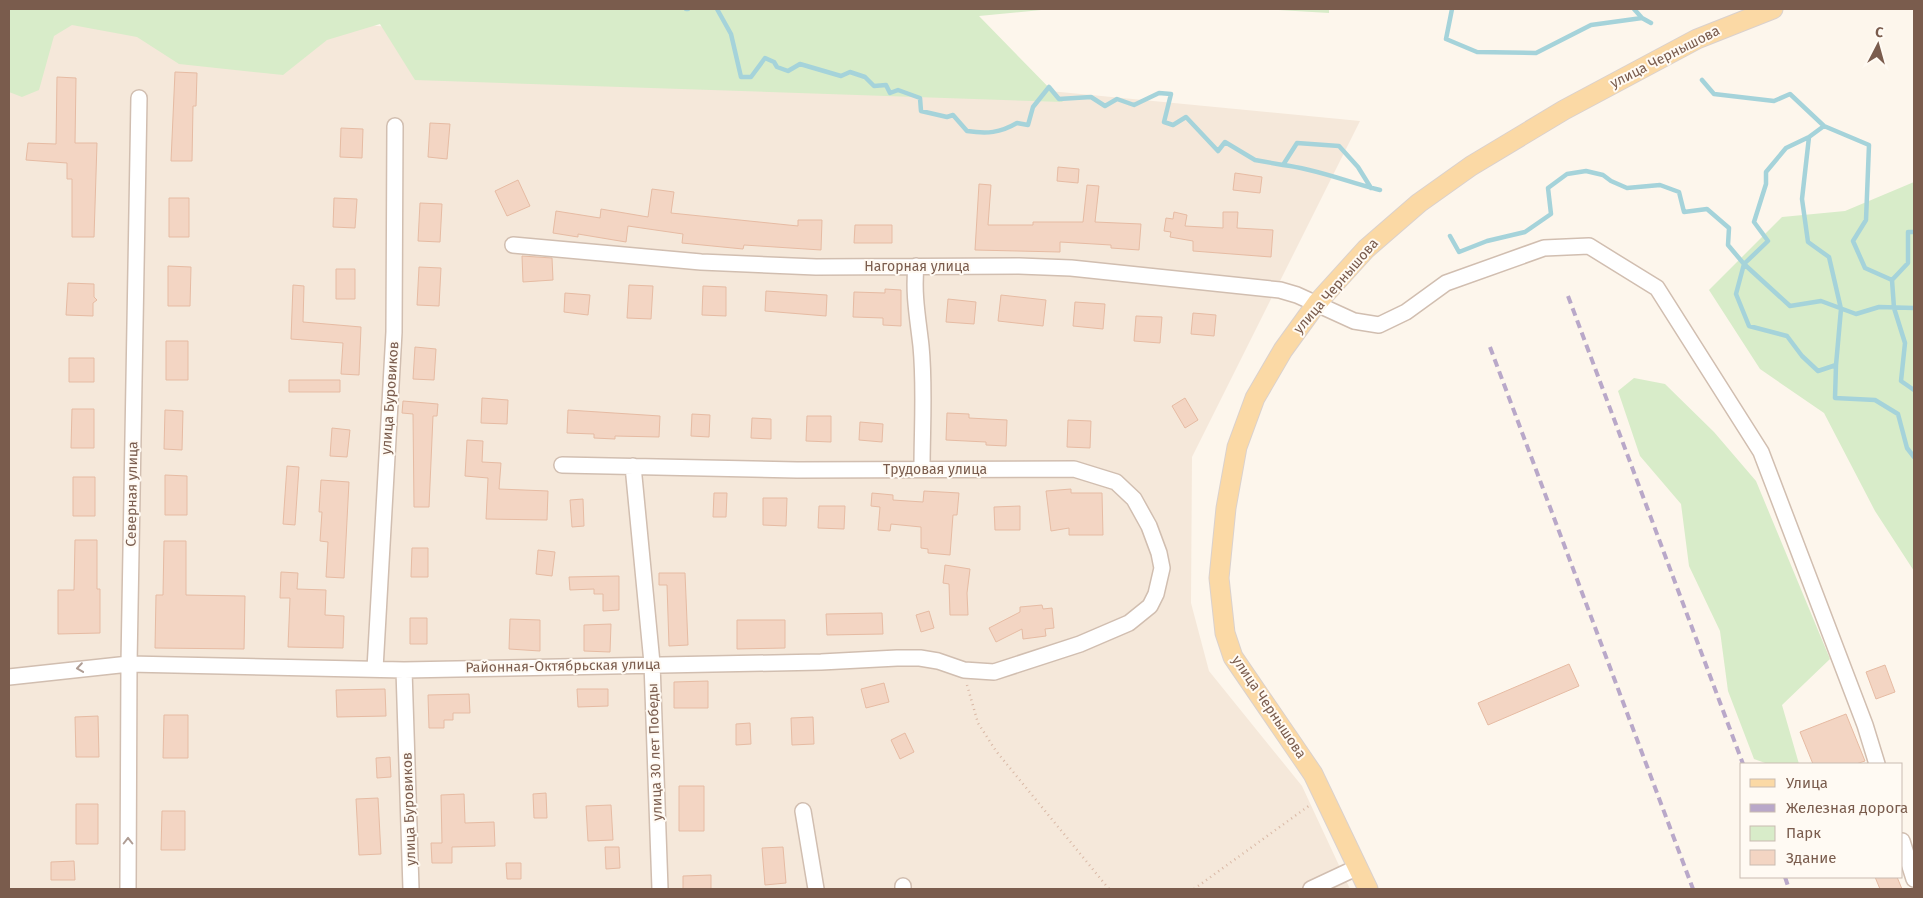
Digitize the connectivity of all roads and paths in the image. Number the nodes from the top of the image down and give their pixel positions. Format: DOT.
graph roads {
  1 [pos="1773,9"];
  2 [pos="139,98"];
  3 [pos="395,126"];
  4 [pos="513,244"];
  5 [pos="916,266"];
  6 [pos="1317,303"];
  7 [pos="562,465"];
  8 [pos="633,466"];
  9 [pos="922,469"];
  10 [pos="1109,632"];
  11 [pos="652,663"];
  12 [pos="129,664"];
  13 [pos="375,669"];
  14 [pos="404,670"];
  15 [pos="964,670"];
  16 [pos="9,677"];
  17 [pos="1878,763"];
  18 [pos="1323,795"];
  19 [pos="803,811"];
  20 [pos="1903,844"];
  21 [pos="1358,867"];
  22 [pos="1914,878"];
  23 [pos="128,889"];
  24 [pos="411,889"];
  25 [pos="660,889"];
  26 [pos="816,889"];
  27 [pos="1109,889"];
  28 [pos="1194,889"];
  29 [pos="1311,889"];
  30 [pos="1368,889"];
  1 -- 6 [label="main road, улица Чернышова"];
  2 -- 12 [label="street, Северная улица"];
  3 -- 13 [label="street, улица Буровиков"];
  4 -- 5 [label="street, Нагорная улица"];
  5 -- 6 [label="street, Нагорная улица"];
  5 -- 9 [label="street"];
  6 -- 17 [label="street, Нагорная улица"];
  6 -- 18 [label="main road, улица Чернышова"];
  7 -- 8 [label="street, Трудовая улица"];
  8 -- 9 [label="street, Трудовая улица"];
  8 -- 11 [label="street, улица 30 лет Победы"];
  9 -- 10 [label="street, Трудовая улица"];
  10 -- 15 [label="street, Районная-Октябрьская улица"];
  11 -- 14 [label="street, Районная-Октябрьская улица"];
  11 -- 15 [label="street, Районная-Октябрьская улица"];
  11 -- 25 [label="street, улица 30 лет Победы"];
  12 -- 13 [label="street, Районная-Октябрьская улица"];
  12 -- 16 [label="street, Районная-Октябрьская улица, one-way"];
  23 -- 12 [label="street, Северная улица, one-way"];
  13 -- 14 [label="street, Районная-Октябрьская улица"];
  14 -- 24 [label="street, улица Буровиков"];
  15 -- 27 [label="path"];
  18 -- 21 [label="main road, улица Чернышова"];
  18 -- 28 [label="path"];
  19 -- 26 [label="street"];
  20 -- 22 [label="street"];
  21 -- 29 [label="street"];
  21 -- 30 [label="main road, улица Чернышова"];
}
